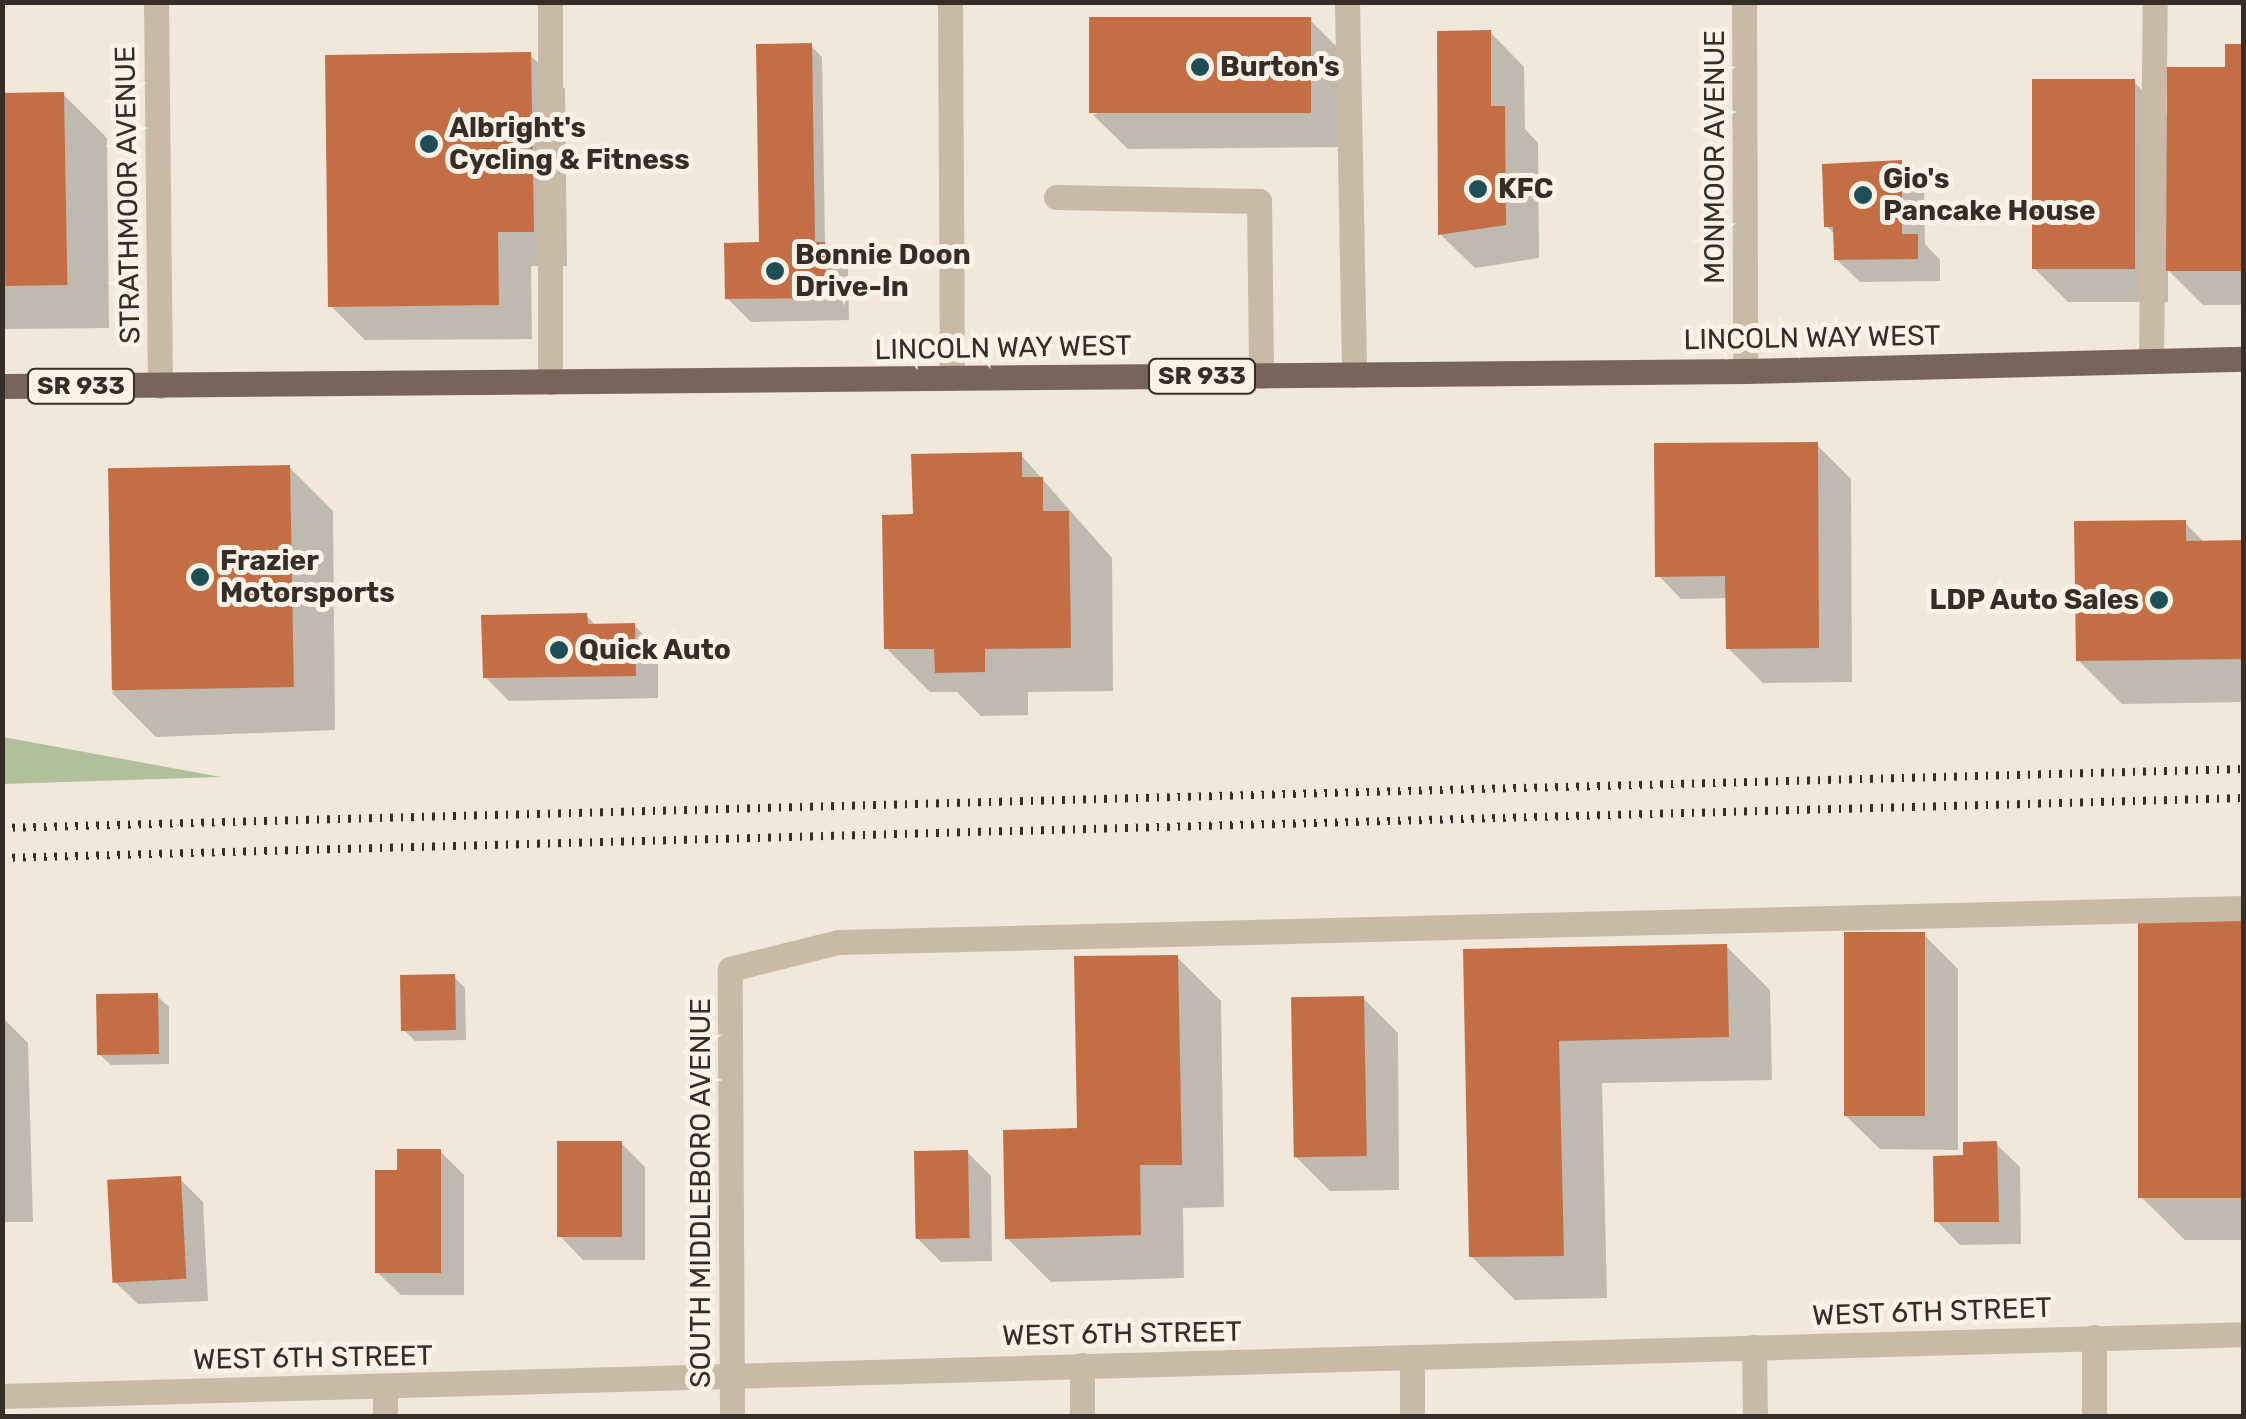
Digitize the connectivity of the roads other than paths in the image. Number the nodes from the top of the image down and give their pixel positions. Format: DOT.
graph roads {
  1 [pos="156,2"];
  2 [pos="550,2"];
  3 [pos="950,2"];
  4 [pos="1346,2"];
  5 [pos="1744,2"];
  6 [pos="2154,2"];
  7 [pos="1056,197"];
  8 [pos="2151,360"];
  9 [pos="2244,360"];
  10 [pos="1745,370"];
  11 [pos="1354,375"];
  12 [pos="1260,376"];
  13 [pos="952,378"];
  14 [pos="550,382"];
  15 [pos="2,386"];
  16 [pos="160,386"];
  17 [pos="2244,908"];
  18 [pos="2244,1334"];
  19 [pos="2094,1336"];
  20 [pos="1754,1347"];
  21 [pos="1412,1357"];
  22 [pos="1082,1365"];
  23 [pos="732,1376"];
  24 [pos="385,1387"];
  25 [pos="2,1396"];
  26 [pos="52,1406"];
  27 [pos="385,1416"];
  28 [pos="732,1416"];
  29 [pos="1082,1416"];
  30 [pos="1412,1416"];
  31 [pos="1754,1416"];
  32 [pos="2094,1416"];
  1 -- 16 [label="street, STRATHMOOR AVENUE"];
  2 -- 14 [label="street"];
  3 -- 13 [label="street"];
  4 -- 11 [label="street"];
  5 -- 10 [label="street, MONMOOR AVENUE"];
  6 -- 8 [label="street"];
  7 -- 12 [label="street"];
  8 -- 9 [label="main road, LINCOLN WAY WEST / SR 933"];
  8 -- 10 [label="main road, LINCOLN WAY WEST / SR 933"];
  10 -- 11 [label="main road, LINCOLN WAY WEST / SR 933"];
  11 -- 12 [label="main road, LINCOLN WAY WEST / SR 933"];
  12 -- 13 [label="main road, LINCOLN WAY WEST / SR 933"];
  13 -- 14 [label="main road, LINCOLN WAY WEST / SR 933"];
  14 -- 16 [label="main road, LINCOLN WAY WEST / SR 933"];
  15 -- 16 [label="main road, LINCOLN WAY WEST / SR 933"];
  17 -- 23 [label="street, SOUTH MIDDLEBORO AVENUE"];
  18 -- 19 [label="street, WEST 6TH STREET"];
  19 -- 20 [label="street, WEST 6TH STREET"];
  19 -- 32 [label="street"];
  20 -- 21 [label="street, WEST 6TH STREET"];
  20 -- 31 [label="street"];
  21 -- 22 [label="street, WEST 6TH STREET"];
  21 -- 30 [label="street"];
  22 -- 23 [label="street, WEST 6TH STREET"];
  22 -- 29 [label="street"];
  23 -- 24 [label="street, WEST 6TH STREET"];
  23 -- 28 [label="street, SOUTH MIDDLEBORO AVENUE"];
  24 -- 26 [label="street, WEST 6TH STREET"];
  24 -- 27 [label="street"];
  25 -- 26 [label="street, WEST 6TH STREET"];
}
